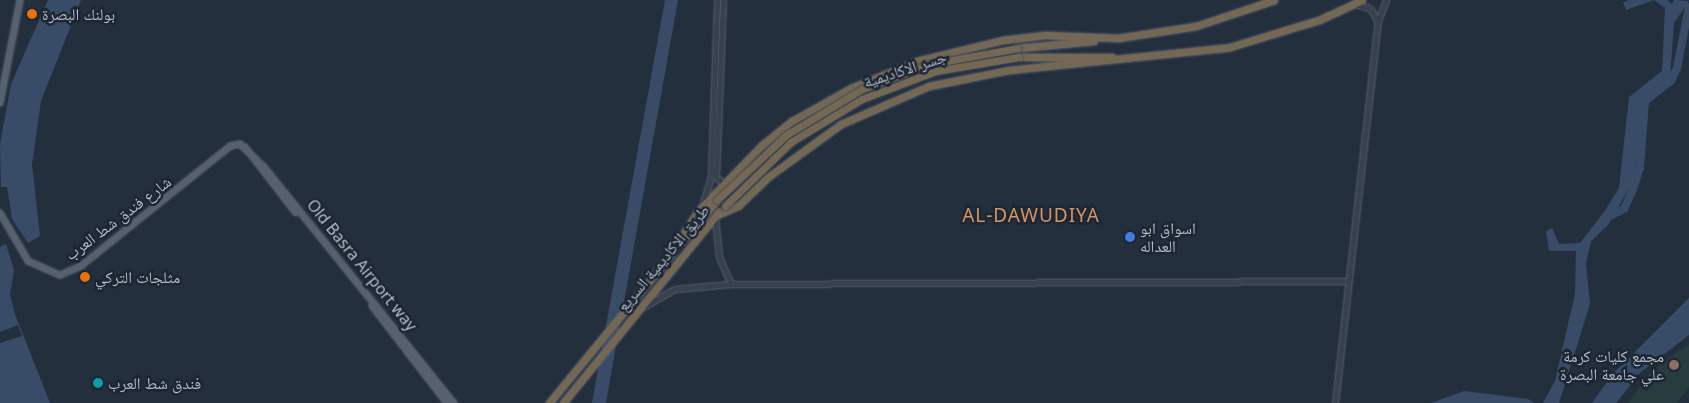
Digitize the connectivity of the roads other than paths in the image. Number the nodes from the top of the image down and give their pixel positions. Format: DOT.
graph roads {
  1 [pos="20,0"];
  2 [pos="717,0"];
  3 [pos="723,0"];
  4 [pos="1274,0"];
  5 [pos="1362,0"];
  6 [pos="1386,0"];
  7 [pos="1354,4"];
  8 [pos="1378,20"];
  9 [pos="1120,38"];
  10 [pos="1133,58"];
  11 [pos="894,69"];
  12 [pos="904,94"];
  13 [pos="0,103"];
  14 [pos="808,111"];
  15 [pos="820,138"];
  16 [pos="242,145"];
  17 [pos="723,183"];
  18 [pos="717,200"];
  19 [pos="724,206"];
  20 [pos="698,211"];
  21 [pos="0,213"];
  22 [pos="716,215"];
  23 [pos="669,256"];
  24 [pos="1347,281"];
  25 [pos="732,284"];
  26 [pos="628,322"];
  27 [pos="447,403"];
  28 [pos="454,403"];
  29 [pos="549,403"];
  30 [pos="564,403"];
  31 [pos="1335,403"];
  1 -- 13 [label="main road"];
  2 -- 20 [label="street"];
  3 -- 17 [label="street"];
  4 -- 9 [label="highway"];
  5 -- 7 [label="highway"];
  6 -- 8 [label="street"];
  7 -- 8 [label="street"];
  7 -- 10 [label="highway"];
  8 -- 24 [label="street"];
  9 -- 11 [label="highway"];
  9 -- 18 [label="highway, جسر الاكاديمية, bridge"];
  10 -- 12 [label="highway"];
  10 -- 19 [label="highway, جسر الاكاديمية, bridge"];
  11 -- 12 [label="highway"];
  11 -- 14 [label="highway"];
  12 -- 15 [label="highway"];
  14 -- 15 [label="highway"];
  14 -- 17 [label="highway"];
  15 -- 22 [label="highway"];
  16 -- 21 [label="main road, شارع فندق شط العرب"];
  16 -- 27 [label="main road, Old Basra Airport way"];
  16 -- 28 [label="main road, Old Basra Airport way"];
  17 -- 20 [label="highway"];
  18 -- 23 [label="highway, طريق الاكاديمية السريع"];
  19 -- 22 [label="highway, طريق الاكاديمية السريع"];
  20 -- 23 [label="highway"];
  22 -- 25 [label="street"];
  22 -- 26 [label="highway, طريق الاكاديمية السريع"];
  23 -- 29 [label="highway, طريق الاكاديمية السريع"];
  24 -- 25 [label="street"];
  24 -- 31 [label="street"];
  25 -- 26 [label="street"];
  26 -- 30 [label="highway, طريق الاكاديمية السريع"];
}
